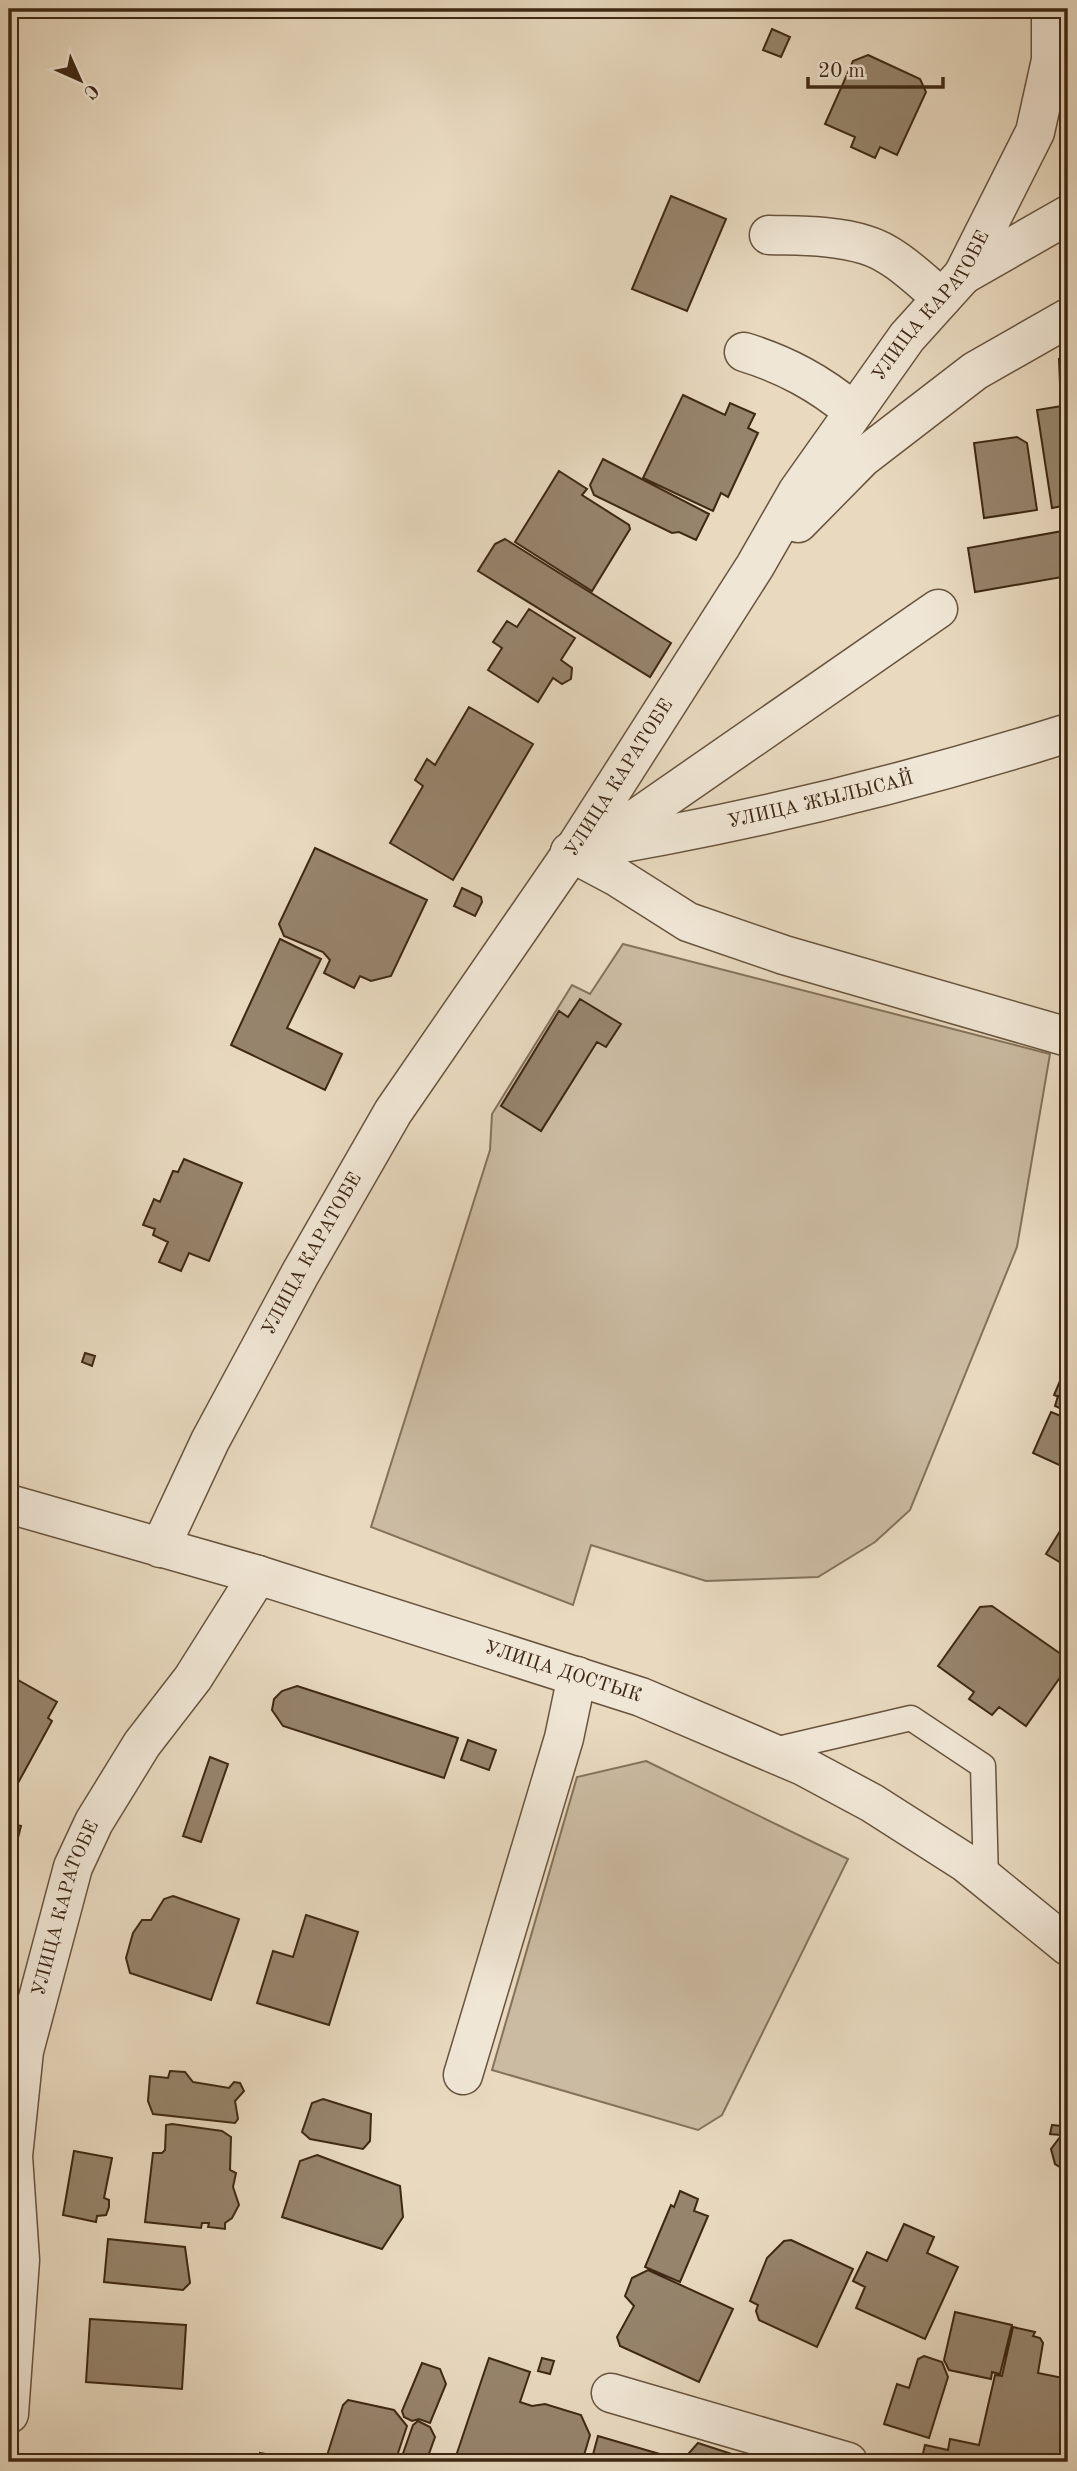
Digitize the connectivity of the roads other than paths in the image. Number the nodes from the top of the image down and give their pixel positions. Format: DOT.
graph roads {
  1 [pos="1051,9"];
  2 [pos="1068,215"];
  3 [pos="769,235"];
  4 [pos="952,287"];
  5 [pos="1068,318"];
  6 [pos="744,352"];
  7 [pos="853,411"];
  8 [pos="755,566"];
  9 [pos="938,609"];
  10 [pos="1068,733"];
  11 [pos="573,848"];
  12 [pos="1068,1037"];
  13 [pos="9,1504"];
  14 [pos="160,1548"];
  15 [pos="258,1574"];
  16 [pos="576,1676"];
  17 [pos="769,1752"];
  18 [pos="986,1880"];
  19 [pos="1068,1946"];
  20 [pos="463,2074"];
  21 [pos="611,2393"];
  22 [pos="9,2414"];
  23 [pos="848,2462"];
  1 -- 4 [label="street, УЛИЦА КАРАТОБЕ"];
  2 -- 4 [label="street"];
  3 -- 4 [label="street"];
  4 -- 7 [label="street, УЛИЦА КАРАТОБЕ"];
  5 -- 8 [label="street"];
  6 -- 7 [label="street"];
  7 -- 8 [label="street, УЛИЦА КАРАТОБЕ"];
  8 -- 11 [label="street, УЛИЦА КАРАТОБЕ"];
  9 -- 11 [label="street"];
  10 -- 11 [label="street, УЛИЦА ЖЫЛЫСАЙ"];
  11 -- 12 [label="street"];
  11 -- 14 [label="street, УЛИЦА КАРАТОБЕ"];
  13 -- 14 [label="street, УЛИЦА ДОСТЫК"];
  14 -- 15 [label="street, УЛИЦА ДОСТЫК"];
  15 -- 16 [label="street, УЛИЦА ДОСТЫК"];
  15 -- 22 [label="street, УЛИЦА КАРАТОБЕ"];
  16 -- 17 [label="street, УЛИЦА ДОСТЫК"];
  16 -- 20 [label="street"];
  17 -- 18 [label="street, УЛИЦА ДОСТЫК"];
  17 -- 18 [label="lane"];
  18 -- 19 [label="street, УЛИЦА ДОСТЫК"];
  21 -- 23 [label="street"];
}
